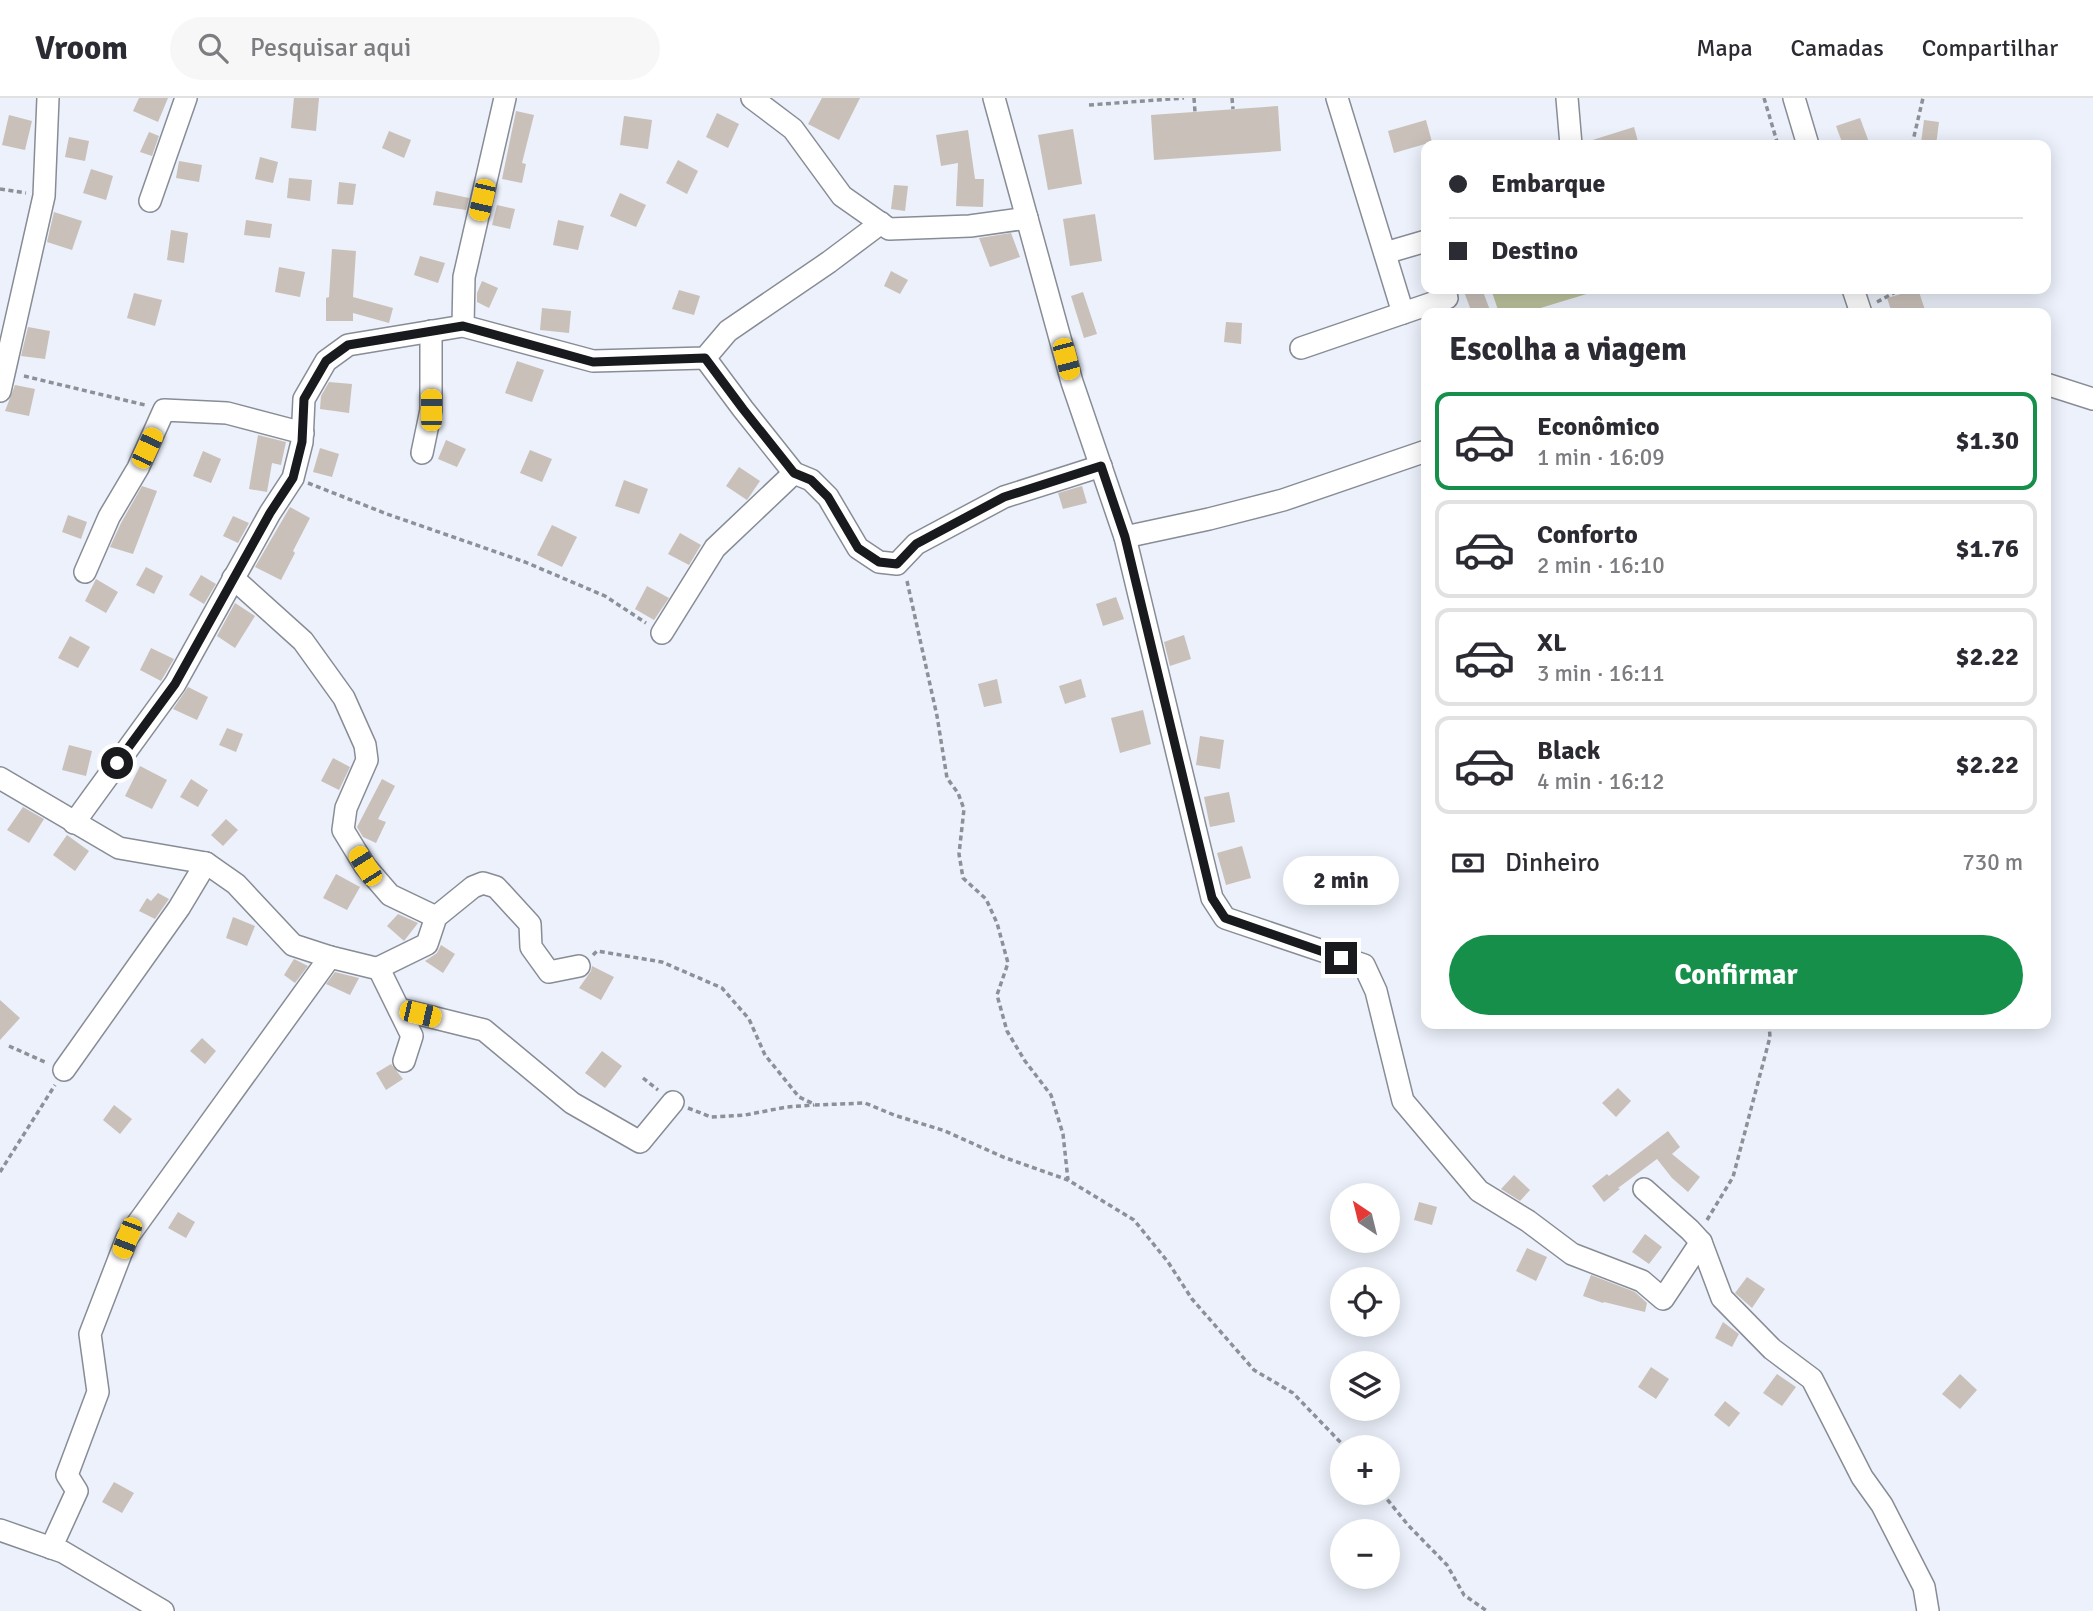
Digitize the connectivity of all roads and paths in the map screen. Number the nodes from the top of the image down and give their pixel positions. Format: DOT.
graph roads {
  1 [pos="48,98"];
  2 [pos="186,98"];
  3 [pos="505,98"];
  4 [pos="752,98"];
  5 [pos="994,98"];
  6 [pos="1184,98"];
  7 [pos="1194,98"];
  8 [pos="1232,98"];
  9 [pos="1338,98"];
  10 [pos="1567,98"];
  11 [pos="1764,98"];
  12 [pos="1794,98"];
  13 [pos="1923,98"];
  14 [pos="1089,105"];
  15 [pos="1233,109"];
  16 [pos="1195,112"];
  17 [pos="1571,140"];
  18 [pos="1777,140"];
  19 [pos="1807,140"];
  20 [pos="1913,140"];
  21 [pos="0,188"];
  22 [pos="44,196"];
  23 [pos="150,201"];
  24 [pos="1027,218"];
  25 [pos="881,223"];
  26 [pos="1421,242"];
  27 [pos="1385,253"];
  28 [pos="1891,294"];
  29 [pos="1447,298"];
  30 [pos="1870,308"];
  31 [pos="1403,313"];
  32 [pos="463,326"];
  33 [pos="431,331"];
  34 [pos="1301,348"];
  35 [pos="705,358"];
  36 [pos="2,381"];
  37 [pos="2051,386"];
  38 [pos="2093,399"];
  39 [pos="164,410"];
  40 [pos="303,433"];
  41 [pos="422,453"];
  42 [pos="1421,453"];
  43 [pos="1101,466"];
  44 [pos="794,473"];
  45 [pos="293,478"];
  46 [pos="1125,537"];
  47 [pos="897,564"];
  48 [pos="85,572"];
  49 [pos="233,578"];
  50 [pos="662,633"];
  51 [pos="0,778"];
  52 [pos="74,823"];
  53 [pos="206,863"];
  54 [pos="436,917"];
  55 [pos="330,957"];
  56 [pos="579,966"];
  57 [pos="378,968"];
  58 [pos="399,1009"];
  59 [pos="1769,1029"];
  60 [pos="9,1046"];
  61 [pos="404,1060"];
  62 [pos="64,1070"];
  63 [pos="643,1078"];
  64 [pos="673,1102"];
  65 [pos="816,1105"];
  66 [pos="0,1172"];
  67 [pos="1069,1180"];
  68 [pos="1644,1189"];
  69 [pos="1701,1242"];
  70 [pos="1333,1435"];
  71 [pos="1392,1505"];
  72 [pos="0,1530"];
  73 [pos="51,1548"];
  74 [pos="163,1611"];
  75 [pos="1487,1611"];
  76 [pos="1928,1611"];
  1 -- 22 [label="street"];
  2 -- 23 [label="street"];
  3 -- 32 [label="street"];
  4 -- 25 [label="street"];
  5 -- 24 [label="street"];
  6 -- 14 [label="path"];
  7 -- 16 [label="path"];
  8 -- 15 [label="path"];
  9 -- 27 [label="street"];
  10 -- 17 [label="street"];
  11 -- 18 [label="path"];
  12 -- 19 [label="street"];
  13 -- 20 [label="path"];
  21 -- 22 [label="path"];
  22 -- 36 [label="street"];
  24 -- 25 [label="street"];
  24 -- 43 [label="street"];
  25 -- 35 [label="street"];
  26 -- 27 [label="street"];
  27 -- 31 [label="street"];
  28 -- 30 [label="path"];
  29 -- 31 [label="street"];
  31 -- 34 [label="street"];
  32 -- 33 [label="street"];
  32 -- 35 [label="street"];
  33 -- 40 [label="street"];
  33 -- 41 [label="street"];
  35 -- 44 [label="street"];
  36 -- 39 [label="path"];
  37 -- 38 [label="street"];
  39 -- 40 [label="street"];
  39 -- 48 [label="street"];
  40 -- 45 [label="street"];
  42 -- 46 [label="street"];
  43 -- 46 [label="street"];
  43 -- 47 [label="street"];
  44 -- 47 [label="street"];
  44 -- 50 [label="street"];
  45 -- 49 [label="street"];
  45 -- 50 [label="path"];
  46 -- 69 [label="street"];
  47 -- 67 [label="path"];
  49 -- 52 [label="street"];
  49 -- 54 [label="street"];
  51 -- 52 [label="street"];
  52 -- 53 [label="street"];
  53 -- 55 [label="street"];
  53 -- 62 [label="street"];
  54 -- 56 [label="street"];
  54 -- 57 [label="street"];
  55 -- 57 [label="street"];
  55 -- 73 [label="street"];
  56 -- 65 [label="path"];
  57 -- 58 [label="street"];
  58 -- 61 [label="street"];
  58 -- 64 [label="street"];
  59 -- 69 [label="path"];
  60 -- 62 [label="path"];
  62 -- 66 [label="path"];
  63 -- 64 [label="path"];
  64 -- 65 [label="path"];
  65 -- 67 [label="path"];
  67 -- 70 [label="path"];
  68 -- 69 [label="street"];
  69 -- 76 [label="street"];
  71 -- 75 [label="path"];
  72 -- 73 [label="street"];
  73 -- 74 [label="street"];
}
